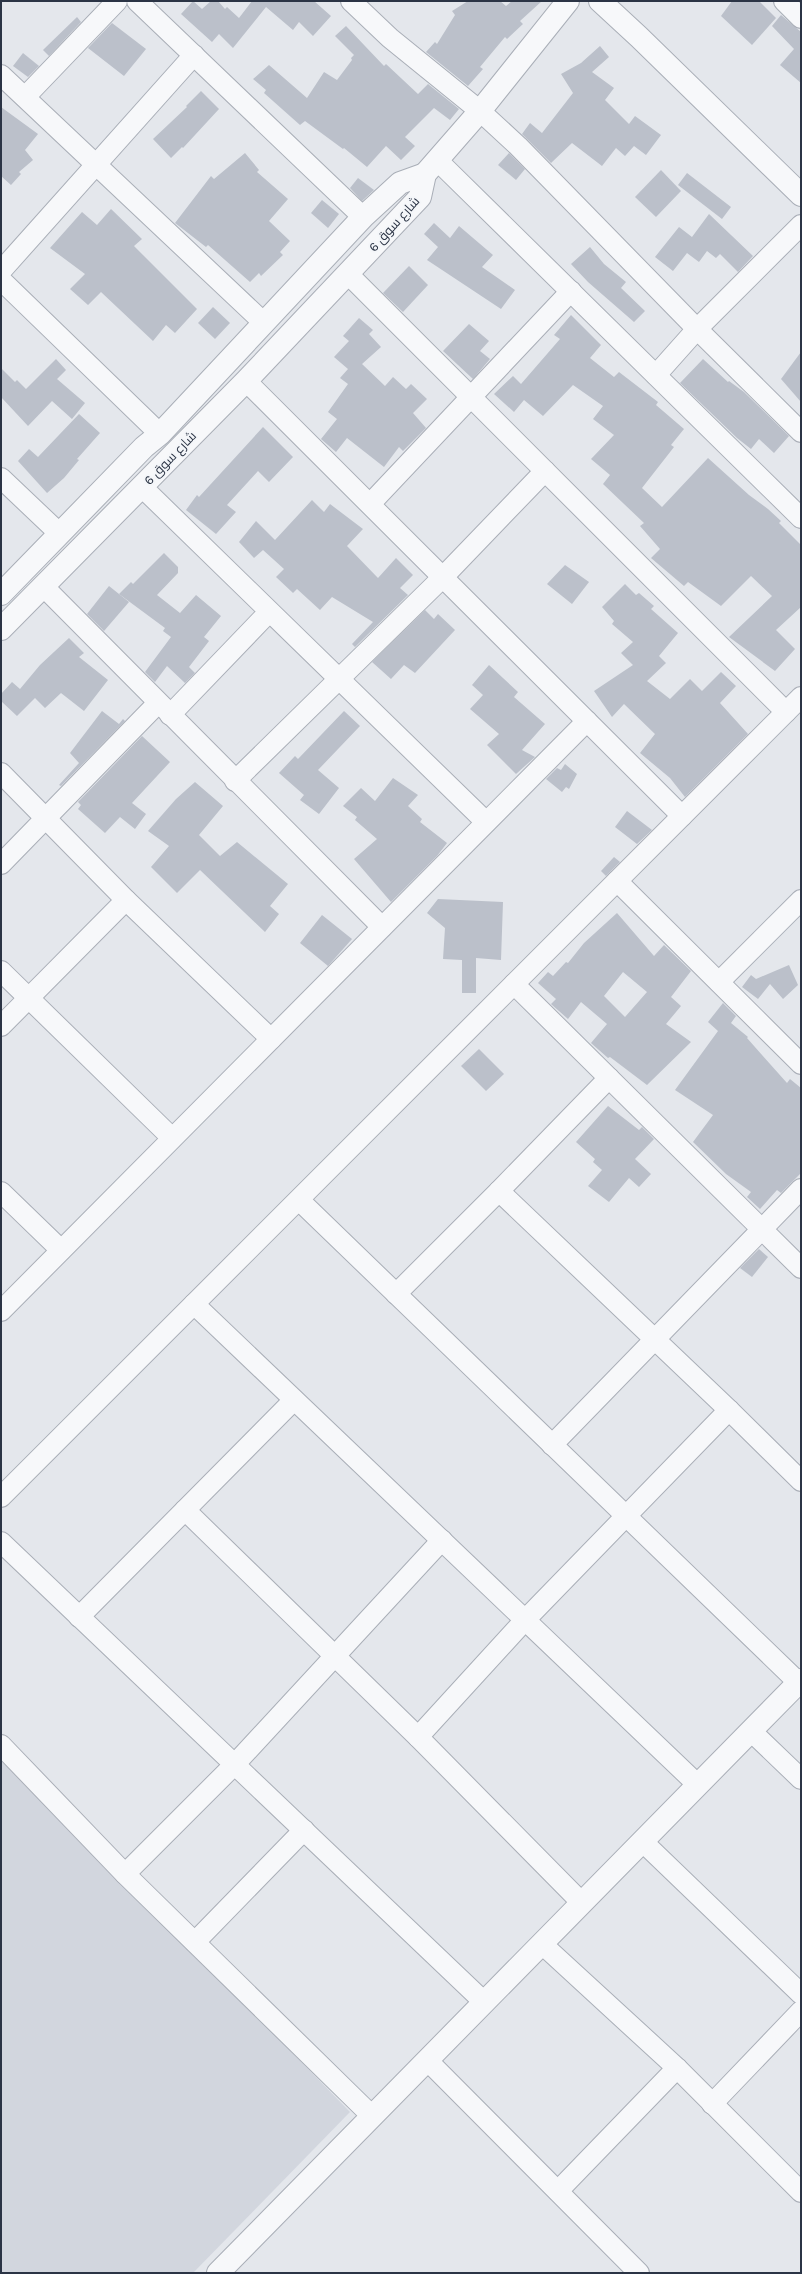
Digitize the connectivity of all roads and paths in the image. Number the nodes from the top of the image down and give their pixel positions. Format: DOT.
graph roads {
  1 [pos="117,1"];
  2 [pos="136,1"];
  3 [pos="351,1"];
  4 [pos="568,1"];
  5 [pos="600,1"];
  6 [pos="784,1"];
  7 [pos="801,18"];
  8 [pos="194,55"];
  9 [pos="1,75"];
  10 [pos="25,98"];
  11 [pos="480,111"];
  12 [pos="96,165"];
  13 [pos="431,167"];
  14 [pos="801,195"];
  15 [pos="363,216"];
  16 [pos="801,225"];
  17 [pos="1,271"];
  18 [pos="348,274"];
  19 [pos="1,280"];
  20 [pos="571,291"];
  21 [pos="264,323"];
  22 [pos="697,329"];
  23 [pos="656,375"];
  24 [pos="246,381"];
  25 [pos="471,397"];
  26 [pos="801,432"];
  27 [pos="160,434"];
  28 [pos="545,471"];
  29 [pos="1,478"];
  30 [pos="142,487"];
  31 [pos="370,504"];
  32 [pos="801,518"];
  33 [pos="60,534"];
  34 [pos="443,577"];
  35 [pos="43,586"];
  36 [pos="1,594"];
  37 [pos="269,612"];
  38 [pos="1,629"];
  39 [pos="338,680"];
  40 [pos="801,697"];
  41 [pos="164,709"];
  42 [pos="786,712"];
  43 [pos="587,721"];
  44 [pos="1,773"];
  45 [pos="235,781"];
  46 [pos="682,816"];
  47 [pos="46,818"];
  48 [pos="486,822"];
  49 [pos="1,864"];
  50 [pos="617,881"];
  51 [pos="126,900"];
  52 [pos="801,900"];
  53 [pos="382,927"];
  54 [pos="1,972"];
  55 [pos="719,982"];
  56 [pos="514,984"];
  57 [pos="28,999"];
  58 [pos="1,1026"];
  59 [pos="271,1039"];
  60 [pos="801,1064"];
  61 [pos="608,1078"];
  62 [pos="172,1138"];
  63 [pos="801,1189"];
  64 [pos="499,1191"];
  65 [pos="1,1192"];
  66 [pos="299,1200"];
  67 [pos="762,1230"];
  68 [pos="61,1250"];
  69 [pos="801,1268"];
  70 [pos="396,1294"];
  71 [pos="194,1304"];
  72 [pos="1,1311"];
  73 [pos="653,1339"];
  74 [pos="294,1400"];
  75 [pos="729,1410"];
  76 [pos="552,1445"];
  77 [pos="801,1482"];
  78 [pos="1,1497"];
  79 [pos="185,1510"];
  80 [pos="627,1517"];
  81 [pos="442,1540"];
  82 [pos="1,1542"];
  83 [pos="79,1617"];
  84 [pos="525,1620"];
  85 [pos="336,1655"];
  86 [pos="800,1682"];
  87 [pos="752,1731"];
  88 [pos="418,1737"];
  89 [pos="1,1745"];
  90 [pos="235,1764"];
  91 [pos="801,1779"];
  92 [pos="698,1785"];
  93 [pos="304,1830"];
  94 [pos="642,1842"];
  95 [pos="126,1874"];
  96 [pos="582,1903"];
  97 [pos="195,1942"];
  98 [pos="542,1944"];
  99 [pos="801,1994"];
  100 [pos="484,2002"];
  101 [pos="801,2011"];
  102 [pos="427,2060"];
  103 [pos="677,2068"];
  104 [pos="712,2104"];
  105 [pos="372,2116"];
  106 [pos="558,2191"];
  107 [pos="801,2192"];
  108 [pos="218,2273"];
  109 [pos="639,2273"];
  1 -- 10 [label="street"];
  2 -- 8 [label="street"];
  3 -- 11 [label="street"];
  4 -- 11 [label="street"];
  5 -- 14 [label="street"];
  6 -- 7 [label="street"];
  8 -- 12 [label="street"];
  8 -- 15 [label="street"];
  9 -- 10 [label="street"];
  10 -- 12 [label="street"];
  11 -- 13 [label="street"];
  11 -- 22 [label="street"];
  12 -- 17 [label="street"];
  12 -- 21 [label="street"];
  13 -- 15 [label="street, شارع سوق 6"];
  13 -- 18 [label="street, شارع سوق 6"];
  13 -- 20 [label="street"];
  15 -- 21 [label="street, شارع سوق 6"];
  16 -- 22 [label="street"];
  18 -- 24 [label="street, شارع سوق 6"];
  18 -- 25 [label="street"];
  19 -- 27 [label="street"];
  20 -- 23 [label="street"];
  20 -- 25 [label="street"];
  21 -- 27 [label="street, شارع سوق 6"];
  22 -- 23 [label="street"];
  22 -- 26 [label="street"];
  23 -- 32 [label="street"];
  24 -- 30 [label="street, شارع سوق 6"];
  24 -- 31 [label="street"];
  25 -- 28 [label="street"];
  25 -- 31 [label="street"];
  27 -- 33 [label="street, شارع سوق 6"];
  28 -- 34 [label="street"];
  28 -- 42 [label="street"];
  29 -- 33 [label="street"];
  30 -- 35 [label="street, شارع سوق 6"];
  30 -- 37 [label="street"];
  31 -- 34 [label="street"];
  33 -- 36 [label="street, شارع سوق 6"];
  34 -- 39 [label="street"];
  34 -- 43 [label="street"];
  35 -- 38 [label="street, شارع سوق 6"];
  35 -- 41 [label="street"];
  37 -- 39 [label="street"];
  37 -- 41 [label="street"];
  39 -- 45 [label="street"];
  39 -- 48 [label="street"];
  40 -- 42 [label="street"];
  41 -- 45 [label="street"];
  41 -- 47 [label="street"];
  42 -- 46 [label="street"];
  43 -- 46 [label="street"];
  43 -- 48 [label="street"];
  44 -- 47 [label="street"];
  45 -- 53 [label="street"];
  46 -- 50 [label="street"];
  47 -- 49 [label="street"];
  47 -- 51 [label="street"];
  48 -- 53 [label="street"];
  50 -- 55 [label="street"];
  50 -- 56 [label="street"];
  51 -- 57 [label="street"];
  51 -- 59 [label="street"];
  52 -- 55 [label="street"];
  53 -- 59 [label="street"];
  54 -- 57 [label="street"];
  55 -- 60 [label="street"];
  56 -- 61 [label="street"];
  56 -- 66 [label="street"];
  57 -- 58 [label="street"];
  57 -- 62 [label="street"];
  59 -- 62 [label="street"];
  61 -- 64 [label="street"];
  61 -- 67 [label="street"];
  62 -- 68 [label="street"];
  63 -- 67 [label="street"];
  64 -- 70 [label="street"];
  64 -- 73 [label="street"];
  65 -- 68 [label="street"];
  66 -- 70 [label="street"];
  66 -- 71 [label="street"];
  67 -- 69 [label="street"];
  67 -- 73 [label="street"];
  68 -- 72 [label="street"];
  70 -- 76 [label="street"];
  71 -- 74 [label="street"];
  71 -- 78 [label="street"];
  73 -- 75 [label="street"];
  73 -- 76 [label="street"];
  74 -- 79 [label="street"];
  74 -- 81 [label="street"];
  75 -- 77 [label="street"];
  75 -- 80 [label="street"];
  76 -- 80 [label="street"];
  79 -- 83 [label="street"];
  79 -- 85 [label="street"];
  80 -- 84 [label="street"];
  80 -- 86 [label="street"];
  81 -- 84 [label="street"];
  81 -- 85 [label="street"];
  82 -- 83 [label="street"];
  83 -- 90 [label="street"];
  84 -- 88 [label="street"];
  84 -- 92 [label="street"];
  85 -- 88 [label="street"];
  85 -- 90 [label="street"];
  86 -- 87 [label="street"];
  87 -- 91 [label="street"];
  87 -- 92 [label="street"];
  88 -- 96 [label="street"];
  89 -- 95 [label="street"];
  90 -- 93 [label="street"];
  90 -- 95 [label="street"];
  92 -- 94 [label="street"];
  93 -- 97 [label="street"];
  93 -- 100 [label="street"];
  94 -- 96 [label="street"];
  94 -- 99 [label="street"];
  95 -- 97 [label="street"];
  96 -- 98 [label="street"];
  97 -- 105 [label="street"];
  98 -- 100 [label="street"];
  98 -- 103 [label="street"];
  100 -- 102 [label="street"];
  101 -- 104 [label="street"];
  102 -- 105 [label="street"];
  102 -- 106 [label="street"];
  103 -- 104 [label="street"];
  103 -- 106 [label="street"];
  104 -- 107 [label="street"];
  105 -- 108 [label="street"];
  106 -- 109 [label="street"];
}
